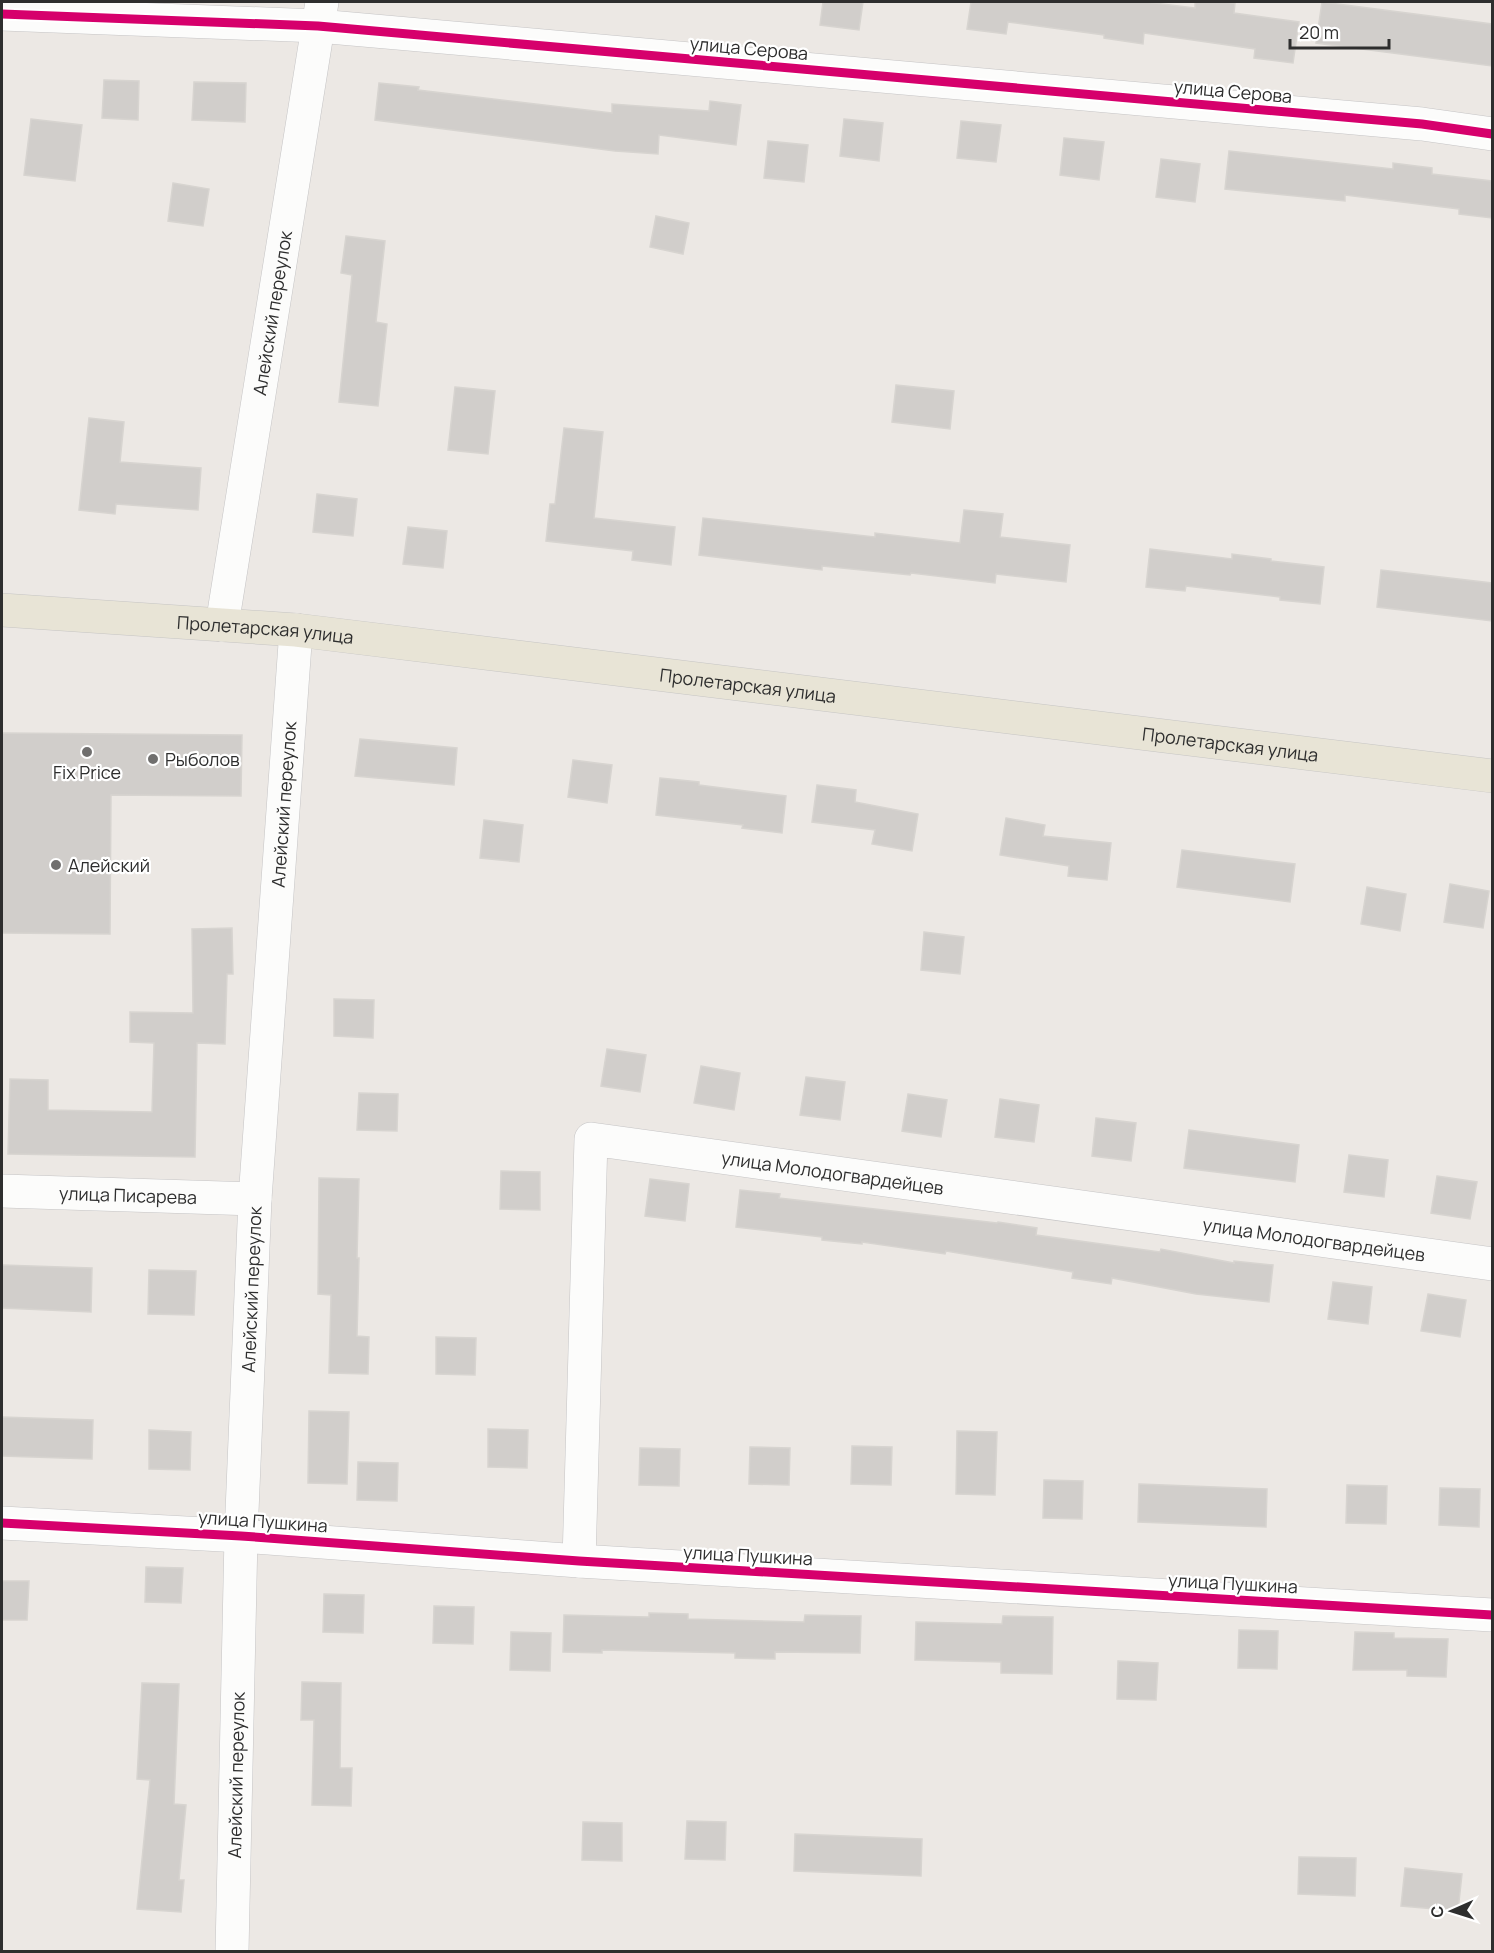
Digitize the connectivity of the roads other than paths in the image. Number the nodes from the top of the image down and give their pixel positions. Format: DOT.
graph roads {
  1 [pos="2,14"];
  2 [pos="320,14"];
  3 [pos="1492,134"];
  4 [pos="2,610"];
  5 [pos="222,625"];
  6 [pos="296,630"];
  7 [pos="1492,776"];
  8 [pos="2,1191"];
  9 [pos="255,1199"];
  10 [pos="1492,1264"];
  11 [pos="2,1523"];
  12 [pos="241,1536"];
  13 [pos="579,1561"];
  14 [pos="1492,1616"];
  15 [pos="232,1952"];
  1 -- 2 [label="street, улица Серова"];
  2 -- 3 [label="street, улица Серова"];
  2 -- 5 [label="street, Алейский переулок"];
  4 -- 5 [label="main road, Пролетарская улица"];
  5 -- 6 [label="main road, Пролетарская улица"];
  6 -- 7 [label="main road, Пролетарская улица"];
  6 -- 9 [label="street, Алейский переулок"];
  8 -- 9 [label="street, улица Писарева"];
  9 -- 12 [label="street, Алейский переулок"];
  10 -- 13 [label="street, улица Молодогвардейцев"];
  11 -- 12 [label="street, улица Пушкина"];
  12 -- 13 [label="street, улица Пушкина"];
  12 -- 15 [label="street, Алейский переулок"];
  13 -- 14 [label="street, улица Пушкина"];
}
